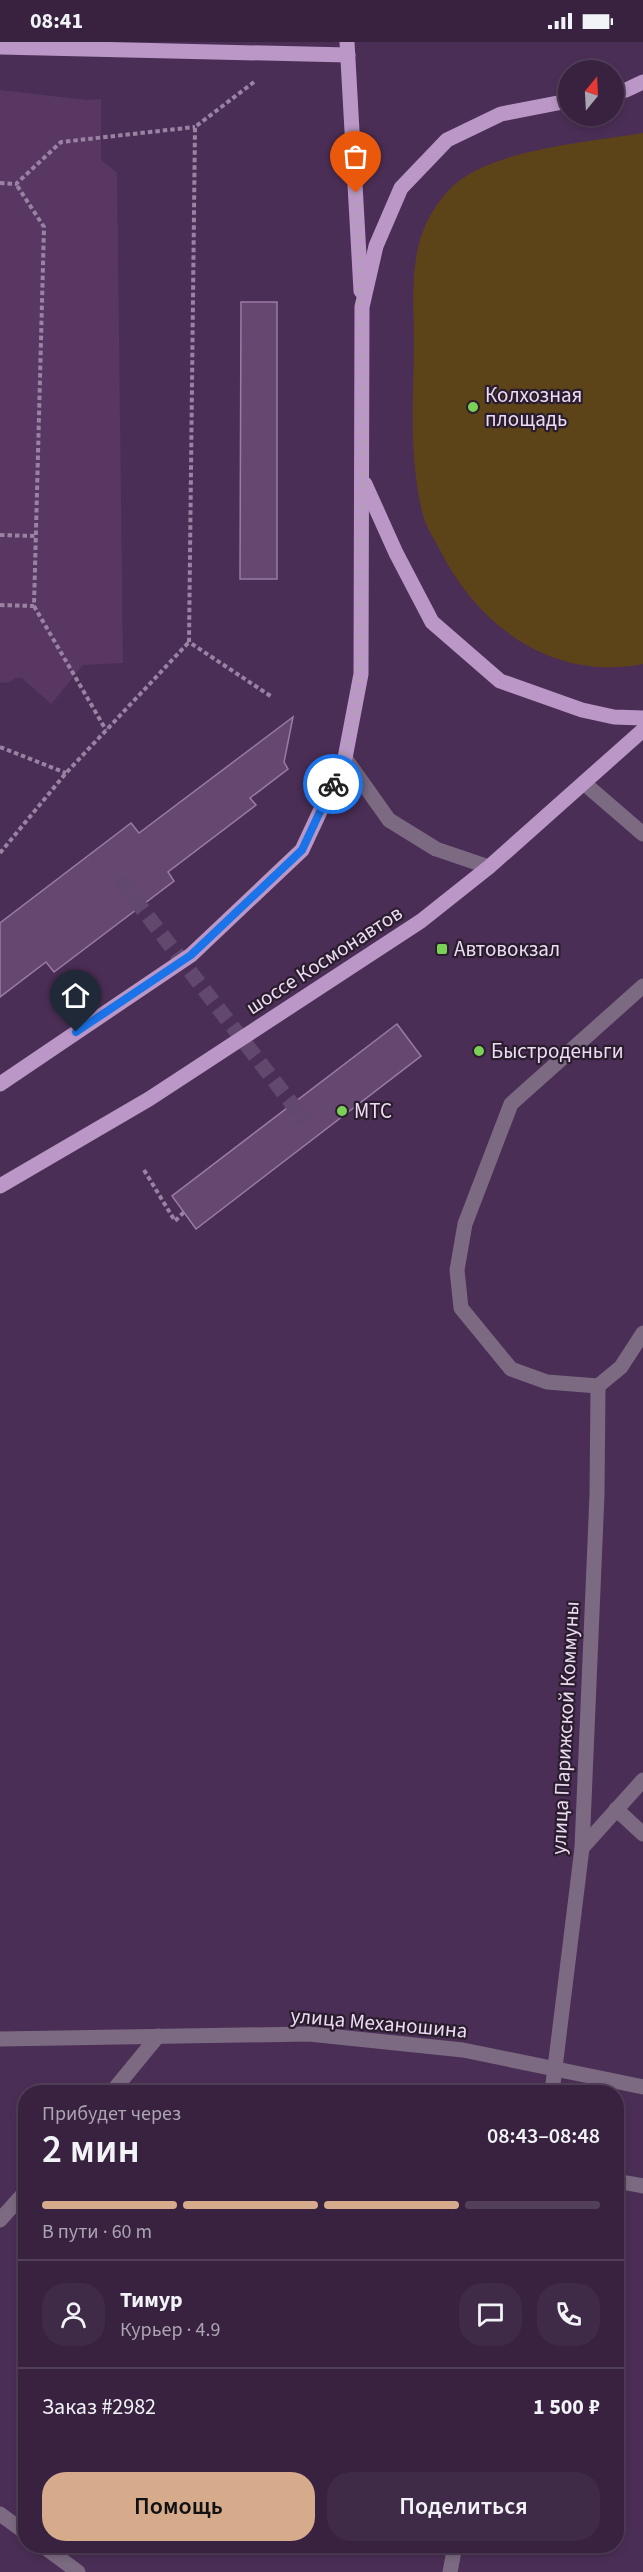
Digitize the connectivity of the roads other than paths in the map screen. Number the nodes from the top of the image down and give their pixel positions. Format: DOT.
graph roads {
  1 [pos="0,47"];
  2 [pos="348,49"];
  3 [pos="643,82"];
  4 [pos="624,89"];
  5 [pos="624,91"];
  6 [pos="643,91"];
  7 [pos="558,103"];
  8 [pos="362,308"];
  9 [pos="363,479"];
  10 [pos="643,718"];
  11 [pos="643,730"];
  12 [pos="345,758"];
  13 [pos="585,784"];
  14 [pos="643,834"];
  15 [pos="489,867"];
  16 [pos="643,986"];
  17 [pos="0,1084"];
  18 [pos="0,1186"];
  19 [pos="643,1333"];
  20 [pos="597,1386"];
  21 [pos="643,1780"];
  22 [pos="616,1809"];
  23 [pos="643,1834"];
  24 [pos="582,1848"];
  25 [pos="159,2037"];
  26 [pos="0,2039"];
  27 [pos="555,2070"];
  28 [pos="118,2085"];
  29 [pos="553,2085"];
  30 [pos="643,2087"];
  31 [pos="624,2182"];
  32 [pos="643,2186"];
  33 [pos="18,2200"];
  34 [pos="0,2220"];
  35 [pos="0,2514"];
  36 [pos="18,2527"];
  37 [pos="52,2553"];
  38 [pos="454,2553"];
  39 [pos="78,2572"];
  40 [pos="450,2572"];
  1 -- 2 [label="main road"];
  2 -- 8 [label="main road"];
  3 -- 4 [label="main road"];
  5 -- 6 [label="main road"];
  7 -- 8 [label="main road"];
  8 -- 9 [label="main road"];
  9 -- 10 [label="main road"];
  9 -- 12 [label="main road"];
  11 -- 13 [label="main road, шоссе Космонавтов"];
  12 -- 15 [label="street"];
  12 -- 17 [label="main road"];
  13 -- 14 [label="street"];
  13 -- 15 [label="main road, шоссе Космонавтов"];
  15 -- 18 [label="main road, шоссе Космонавтов"];
  16 -- 20 [label="street"];
  19 -- 20 [label="street"];
  20 -- 24 [label="street, улица Парижской Коммуны"];
  21 -- 22 [label="street"];
  22 -- 23 [label="street"];
  22 -- 24 [label="street"];
  24 -- 27 [label="street, улица Парижской Коммуны"];
  25 -- 26 [label="street, улица Механошина"];
  25 -- 27 [label="street, улица Механошина"];
  25 -- 28 [label="street"];
  27 -- 29 [label="street, улица Парижской Коммуны"];
  27 -- 30 [label="street, улица Механошина"];
  31 -- 32 [label="street"];
  33 -- 34 [label="street"];
  35 -- 36 [label="street"];
  37 -- 39 [label="street"];
  38 -- 40 [label="street"];
}
